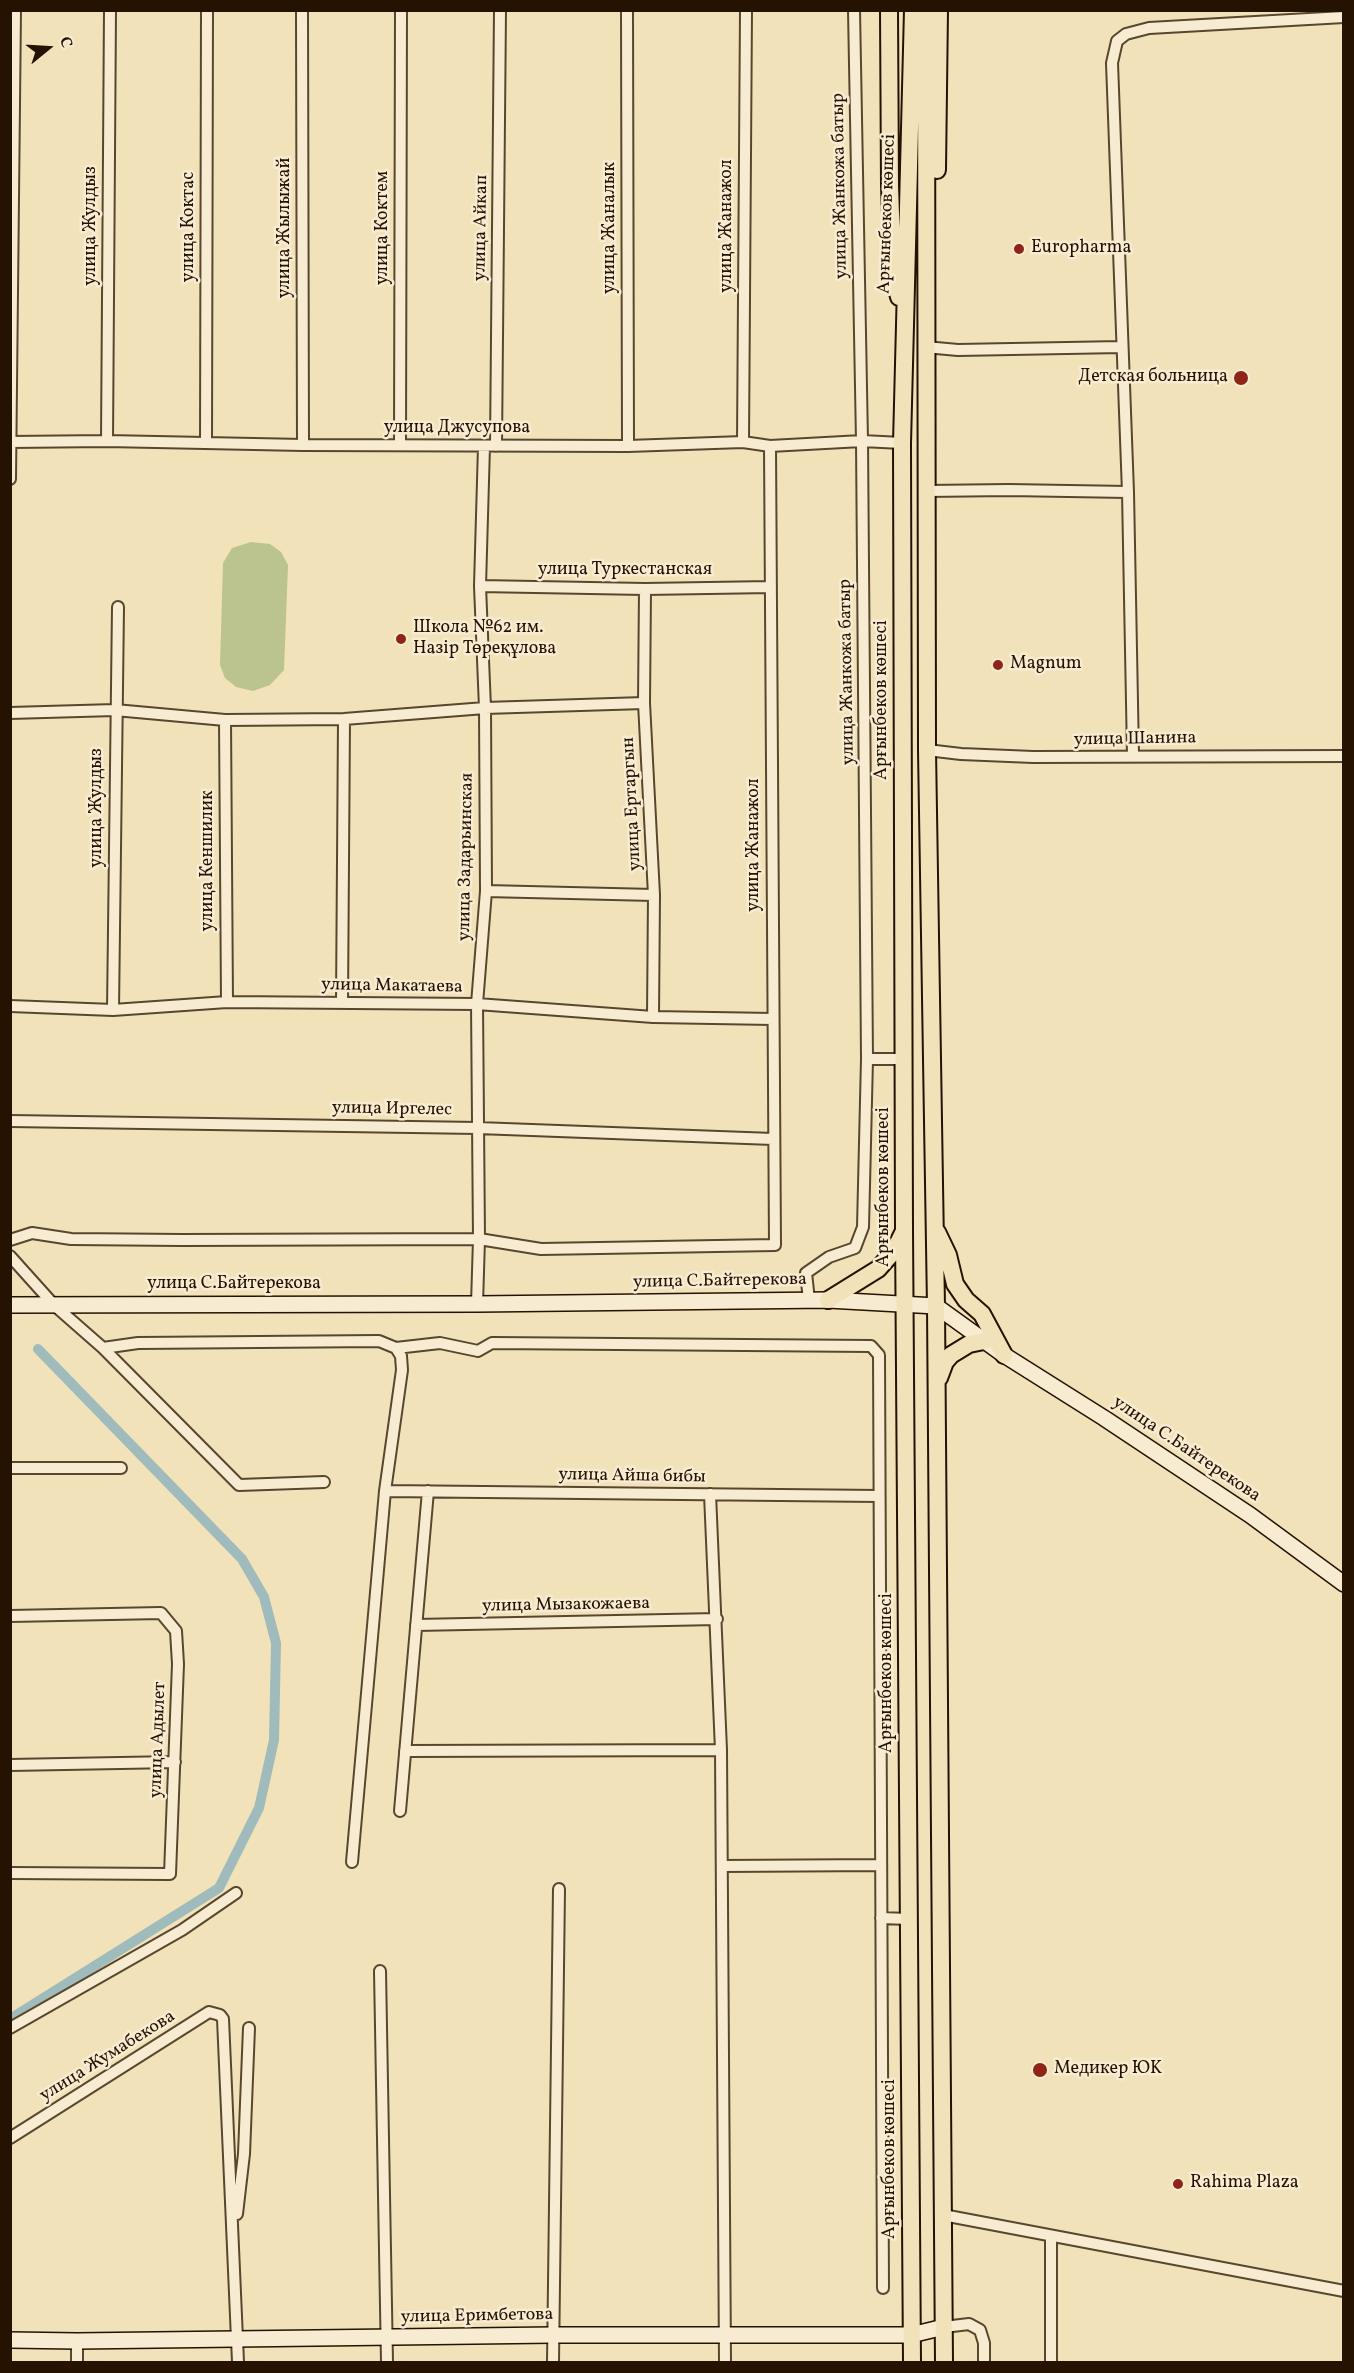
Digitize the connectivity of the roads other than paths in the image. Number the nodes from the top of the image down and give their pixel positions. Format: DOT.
graph roads {
  1 [pos="15,10"];
  2 [pos="110,10"];
  3 [pos="207,10"];
  4 [pos="303,10"];
  5 [pos="401,10"];
  6 [pos="500,10"];
  7 [pos="627,10"];
  8 [pos="746,10"];
  9 [pos="854,10"];
  10 [pos="889,10"];
  11 [pos="913,10"];
  12 [pos="926,10"];
  13 [pos="939,10"];
  14 [pos="1344,17"];
  15 [pos="926,317"];
  16 [pos="904,321"];
  17 [pos="925,347"];
  18 [pos="1121,347"];
  19 [pos="107,441"];
  20 [pos="862,441"];
  21 [pos="11,442"];
  22 [pos="743,442"];
  23 [pos="206,443"];
  24 [pos="902,443"];
  25 [pos="303,445"];
  26 [pos="400,445"];
  27 [pos="484,446"];
  28 [pos="496,446"];
  29 [pos="628,446"];
  30 [pos="770,446"];
  31 [pos="10,478"];
  32 [pos="926,491"];
  33 [pos="1128,492"];
  34 [pos="480,586"];
  35 [pos="771,587"];
  36 [pos="645,589"];
  37 [pos="118,607"];
  38 [pos="644,703"];
  39 [pos="484,708"];
  40 [pos="116,710"];
  41 [pos="10,713"];
  42 [pos="344,719"];
  43 [pos="225,720"];
  44 [pos="927,750"];
  45 [pos="1133,755"];
  46 [pos="1344,756"];
  47 [pos="486,891"];
  48 [pos="654,895"];
  49 [pos="227,1002"];
  50 [pos="342,1003"];
  51 [pos="477,1004"];
  52 [pos="10,1006"];
  53 [pos="114,1010"];
  54 [pos="653,1017"];
  55 [pos="773,1019"];
  56 [pos="867,1059"];
  57 [pos="904,1059"];
  58 [pos="10,1121"];
  59 [pos="478,1128"];
  60 [pos="773,1138"];
  61 [pos="935,1229"];
  62 [pos="904,1230"];
  63 [pos="479,1239"];
  64 [pos="10,1240"];
  65 [pos="10,1256"];
  66 [pos="808,1300"];
  67 [pos="828,1300"];
  68 [pos="477,1304"];
  69 [pos="10,1305"];
  70 [pos="54,1305"];
  71 [pos="905,1305"];
  72 [pos="936,1306"];
  73 [pos="984,1341"];
  74 [pos="103,1348"];
  75 [pos="396,1348"];
  76 [pos="1004,1355"];
  77 [pos="936,1385"];
  78 [pos="121,1467"];
  79 [pos="10,1468"];
  80 [pos="324,1482"];
  81 [pos="386,1491"];
  82 [pos="428,1491"];
  83 [pos="710,1494"];
  84 [pos="879,1496"];
  85 [pos="1344,1584"];
  86 [pos="10,1616"];
  87 [pos="717,1619"];
  88 [pos="416,1625"];
  89 [pos="721,1750"];
  90 [pos="405,1751"];
  91 [pos="175,1762"];
  92 [pos="10,1765"];
  93 [pos="400,1810"];
  94 [pos="352,1862"];
  95 [pos="881,1865"];
  96 [pos="723,1866"];
  97 [pos="10,1873"];
  98 [pos="559,1889"];
  99 [pos="236,1893"];
  100 [pos="881,1918"];
  101 [pos="909,1919"];
  102 [pos="380,1971"];
  103 [pos="10,2028"];
  104 [pos="249,2028"];
  105 [pos="10,2138"];
  106 [pos="943,2215"];
  107 [pos="1052,2236"];
  108 [pos="233,2244"];
  109 [pos="883,2288"];
  110 [pos="1344,2291"];
  111 [pos="944,2327"];
  112 [pos="553,2335"];
  113 [pos="911,2335"];
  114 [pos="725,2336"];
  115 [pos="387,2339"];
  116 [pos="10,2340"];
  117 [pos="237,2340"];
  118 [pos="77,2341"];
  119 [pos="77,2362"];
  120 [pos="238,2362"];
  121 [pos="387,2362"];
  122 [pos="553,2362"];
  123 [pos="725,2362"];
  124 [pos="912,2362"];
  125 [pos="944,2362"];
  126 [pos="984,2362"];
  127 [pos="1051,2362"];
  1 -- 21 [label="street"];
  2 -- 19 [label="street, улица Жулдыз"];
  3 -- 23 [label="street, улица Коктас"];
  4 -- 25 [label="street, улица Жылыжай"];
  5 -- 26 [label="street, улица Коктем"];
  6 -- 28 [label="street, улица Айкап"];
  7 -- 29 [label="street, улица Жаналык"];
  8 -- 22 [label="street, улица Жанажол"];
  9 -- 20 [label="street, улица Жанкожа батыр"];
  10 -- 16 [label="main road"];
  11 -- 16 [label="main road, Арғынбеков көшесі"];
  12 -- 15 [label="main road, Арғынбеков көшесі"];
  13 -- 15 [label="main road"];
  14 -- 18 [label="street"];
  15 -- 17 [label="main road, Арғынбеков көшесі"];
  16 -- 24 [label="main road, Арғынбеков көшесі"];
  17 -- 18 [label="street"];
  17 -- 32 [label="main road, Арғынбеков көшесі"];
  18 -- 33 [label="street"];
  19 -- 21 [label="street, улица Джусупова"];
  19 -- 23 [label="street, улица Джусупова"];
  20 -- 24 [label="street, улица Джусупова"];
  20 -- 30 [label="street, улица Джусупова"];
  20 -- 56 [label="street, улица Жанкожа батыр"];
  21 -- 31 [label="street"];
  22 -- 29 [label="street, улица Джусупова"];
  22 -- 30 [label="street, улица Джусупова"];
  23 -- 25 [label="street, улица Джусупова"];
  24 -- 57 [label="main road, Арғынбеков көшесі"];
  25 -- 26 [label="street, улица Джусупова"];
  26 -- 27 [label="street, улица Джусупова"];
  27 -- 28 [label="street, улица Джусупова"];
  27 -- 34 [label="street, улица Задарьинская"];
  28 -- 29 [label="street, улица Джусупова"];
  30 -- 35 [label="street, улица Жанажол"];
  32 -- 33 [label="street"];
  32 -- 44 [label="main road, Арғынбеков көшесі"];
  33 -- 45 [label="street"];
  34 -- 36 [label="street, улица Туркестанская"];
  34 -- 39 [label="street, улица Задарьинская"];
  35 -- 36 [label="street, улица Туркестанская"];
  35 -- 55 [label="street, улица Жанажол"];
  36 -- 38 [label="street, улица Ертаргын"];
  37 -- 40 [label="street, улица Жулдыз"];
  38 -- 39 [label="street"];
  38 -- 48 [label="street, улица Ертаргын"];
  39 -- 42 [label="street"];
  39 -- 47 [label="street, улица Задарьинская"];
  40 -- 41 [label="street"];
  40 -- 43 [label="street"];
  40 -- 53 [label="street, улица Жулдыз"];
  42 -- 43 [label="street"];
  42 -- 50 [label="street"];
  43 -- 49 [label="street, улица Кеншилик"];
  44 -- 45 [label="street, улица Шанина"];
  44 -- 61 [label="main road, Арғынбеков көшесі"];
  45 -- 46 [label="street, улица Шанина"];
  47 -- 48 [label="street"];
  47 -- 51 [label="street, улица Задарьинская"];
  48 -- 54 [label="street, улица Ертаргын"];
  49 -- 50 [label="street, улица Макатаева"];
  49 -- 53 [label="street, улица Макатаева"];
  50 -- 51 [label="street, улица Макатаева"];
  51 -- 54 [label="street, улица Макатаева"];
  51 -- 59 [label="street, улица Задарьинская"];
  52 -- 53 [label="street, улица Макатаева"];
  54 -- 55 [label="street, улица Макатаева"];
  55 -- 60 [label="street, улица Жанажол"];
  56 -- 57 [label="street"];
  56 -- 66 [label="street, улица Жанкожа батыр"];
  57 -- 62 [label="main road, Арғынбеков көшесі"];
  58 -- 59 [label="street, улица Иргелес"];
  59 -- 60 [label="street, улица Иргелес"];
  59 -- 63 [label="street, улица Задарьинская"];
  60 -- 63 [label="street, улица Жанажол"];
  61 -- 72 [label="main road, Арғынбеков көшесі"];
  61 -- 76 [label="main road"];
  62 -- 67 [label="main road"];
  62 -- 71 [label="main road, Арғынбеков көшесі"];
  63 -- 64 [label="street"];
  63 -- 68 [label="street, улица Задарьинская"];
  65 -- 70 [label="street"];
  66 -- 67 [label="main road, улица С.Байтерекова"];
  66 -- 68 [label="main road, улица С.Байтерекова"];
  67 -- 71 [label="main road, улица С.Байтерекова"];
  68 -- 70 [label="main road, улица С.Байтерекова"];
  69 -- 70 [label="main road, улица С.Байтерекова"];
  70 -- 74 [label="street"];
  71 -- 72 [label="main road, улица С.Байтерекова"];
  71 -- 101 [label="main road, Арғынбеков көшесі"];
  72 -- 73 [label="main road, улица С.Байтерекова"];
  72 -- 77 [label="main road, Арғынбеков көшесі"];
  73 -- 76 [label="main road, улица С.Байтерекова"];
  73 -- 77 [label="main road"];
  74 -- 75 [label="street"];
  74 -- 80 [label="street"];
  75 -- 81 [label="street"];
  75 -- 84 [label="street"];
  76 -- 85 [label="main road, улица С.Байтерекова"];
  77 -- 106 [label="main road, Арғынбеков көшесі"];
  78 -- 79 [label="street"];
  81 -- 82 [label="street, улица Айша бибы"];
  81 -- 94 [label="street"];
  82 -- 83 [label="street, улица Айша бибы"];
  82 -- 88 [label="street"];
  83 -- 84 [label="street, улица Айша бибы"];
  83 -- 87 [label="street"];
  84 -- 95 [label="street"];
  86 -- 91 [label="street, улица Адылет"];
  87 -- 88 [label="street, улица Мызакожаева"];
  87 -- 89 [label="street"];
  88 -- 90 [label="street"];
  89 -- 90 [label="street"];
  89 -- 96 [label="street"];
  90 -- 93 [label="street"];
  91 -- 92 [label="street"];
  91 -- 97 [label="street, улица Адылет"];
  95 -- 96 [label="street"];
  95 -- 100 [label="street"];
  96 -- 114 [label="street"];
  98 -- 112 [label="street"];
  99 -- 103 [label="street"];
  100 -- 101 [label="street"];
  100 -- 109 [label="street"];
  101 -- 113 [label="main road, Арғынбеков көшесі"];
  102 -- 115 [label="street"];
  104 -- 108 [label="street"];
  105 -- 108 [label="street, улица Жумабекова"];
  106 -- 107 [label="street"];
  106 -- 111 [label="main road, Арғынбеков көшесі"];
  107 -- 110 [label="street"];
  107 -- 127 [label="street"];
  108 -- 117 [label="street"];
  111 -- 113 [label="main road, улица Еримбетова"];
  111 -- 125 [label="main road, Арғынбеков көшесі"];
  111 -- 126 [label="street"];
  112 -- 114 [label="main road, улица Еримбетова"];
  112 -- 115 [label="main road, улица Еримбетова"];
  112 -- 122 [label="street"];
  113 -- 114 [label="main road, улица Еримбетова"];
  113 -- 124 [label="main road, Арғынбеков көшесі"];
  114 -- 123 [label="street"];
  115 -- 117 [label="main road, улица Еримбетова"];
  115 -- 121 [label="street"];
  116 -- 118 [label="main road, улица Еримбетова"];
  117 -- 118 [label="main road, улица Еримбетова"];
  117 -- 120 [label="street"];
  118 -- 119 [label="street"];
}
